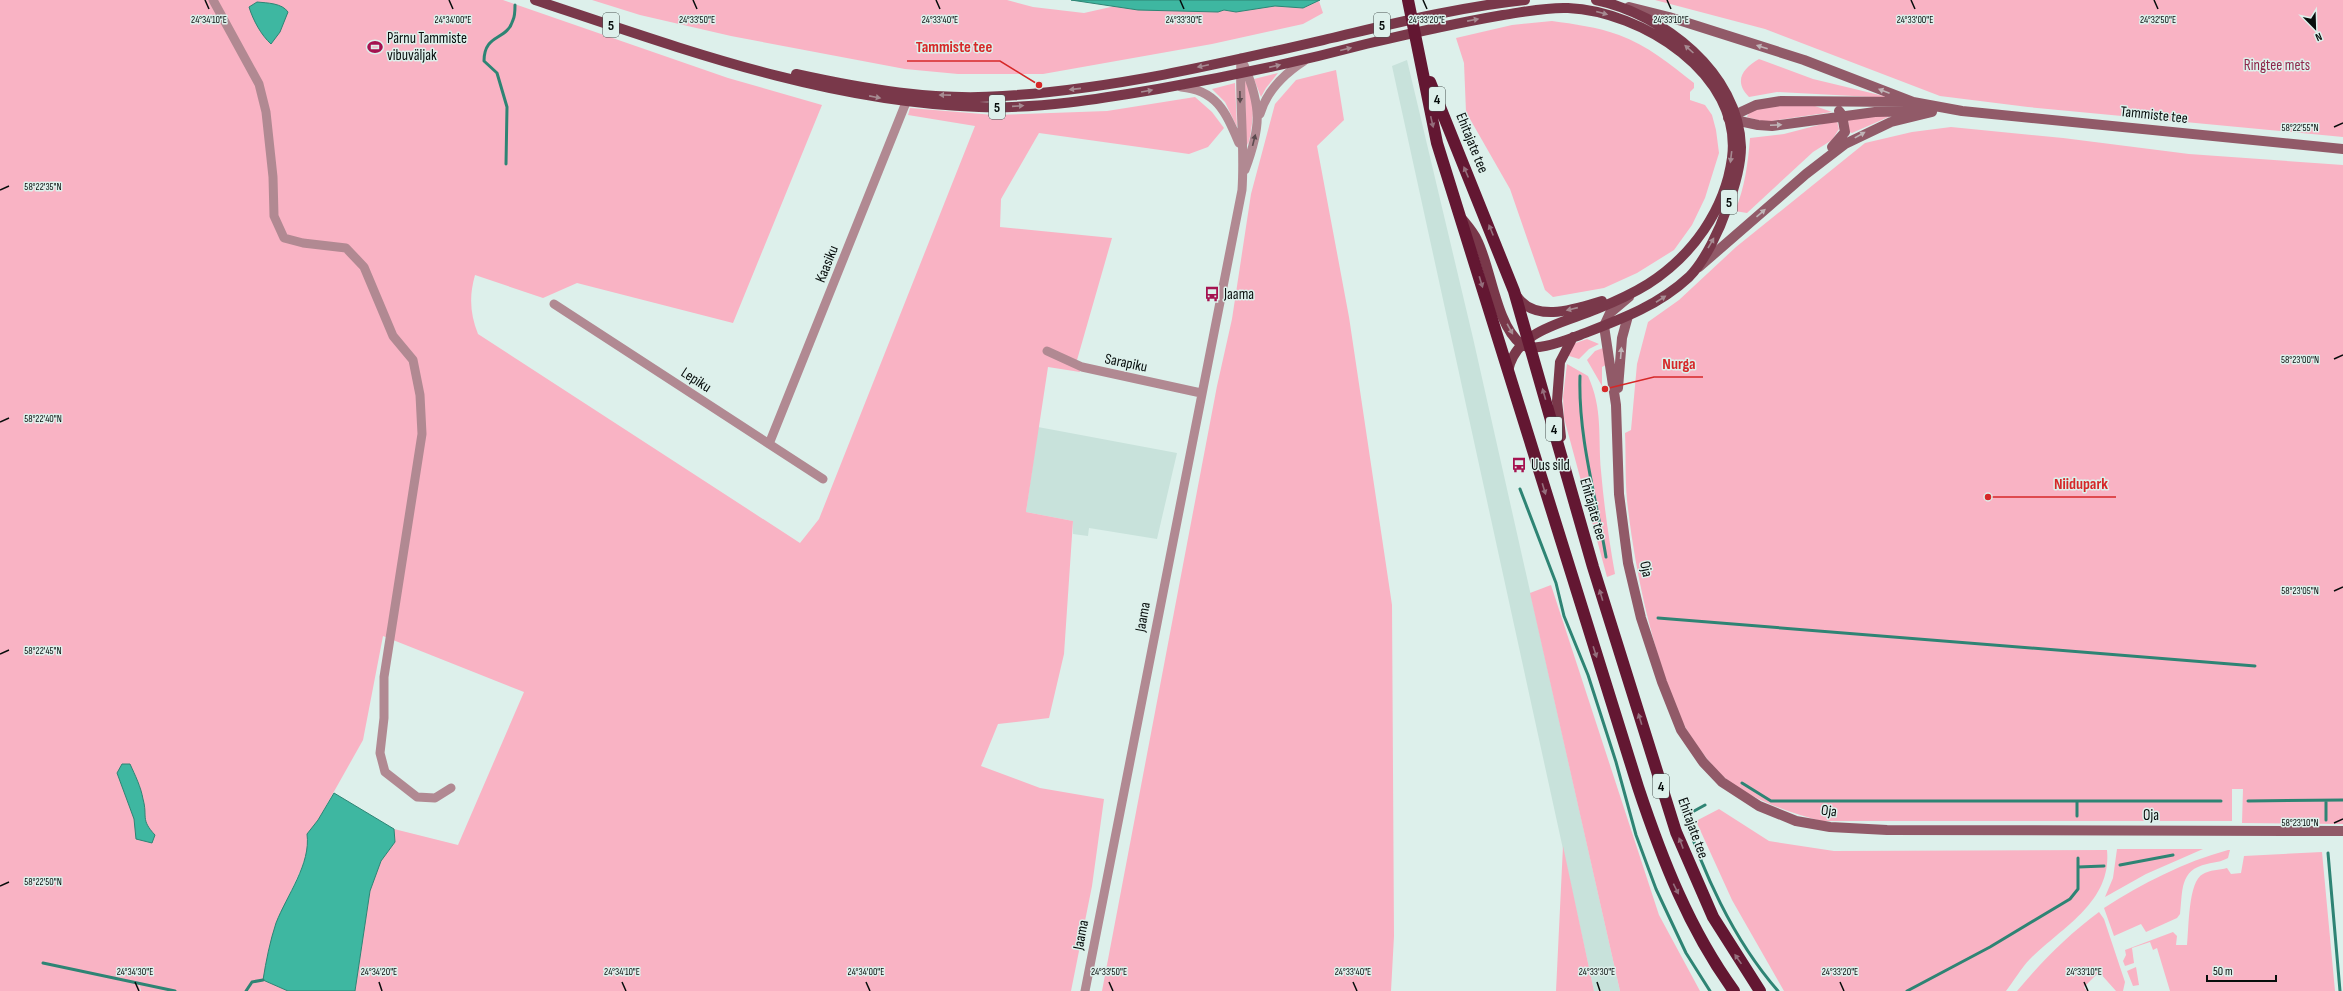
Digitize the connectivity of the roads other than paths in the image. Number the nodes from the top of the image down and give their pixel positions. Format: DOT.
graph roads {
  1 [pos="213,0"];
  2 [pos="535,0"];
  3 [pos="1408,0"];
  4 [pos="1525,0"];
  5 [pos="1596,0"];
  6 [pos="1619,5"];
  7 [pos="1421,56"];
  8 [pos="1241,58"];
  9 [pos="1309,58"];
  10 [pos="1243,73"];
  11 [pos="1174,86"];
  12 [pos="908,99"];
  13 [pos="1826,102"];
  14 [pos="1913,102"];
  15 [pos="1962,111"];
  16 [pos="1932,112"];
  17 [pos="1842,115"];
  18 [pos="1259,117"];
  19 [pos="1734,118"];
  20 [pos="2343,149"];
  21 [pos="1242,152"];
  22 [pos="1806,174"];
  23 [pos="1243,177"];
  24 [pos="1462,218"];
  25 [pos="1690,276"];
  26 [pos="1637,290"];
  27 [pos="1514,291"];
  28 [pos="554,304"];
  29 [pos="1628,316"];
  30 [pos="1604,326"];
  31 [pos="1572,338"];
  32 [pos="1527,344"];
  33 [pos="1047,351"];
  34 [pos="1508,371"];
  35 [pos="1201,393"];
  36 [pos="1616,406"];
  37 [pos="769,444"];
  38 [pos="823,479"];
  39 [pos="1592,567"];
  40 [pos="451,788"];
  41 [pos="2343,831"];
  42 [pos="1085,991"];
  43 [pos="1734,991"];
  44 [pos="1760,991"];
  1 -- 40 [label="street"];
  2 -- 12 [label="main road, 5"];
  3 -- 7 [label="highway, 4"];
  4 -- 8 [label="main road, 5"];
  5 -- 6 [label="main road, 5"];
  14 -- 6 [label="main road, one-way"];
  19 -- 6 [label="main road, 5, one-way"];
  7 -- 24 [label="highway, Ehitajate tee / 4, one-way"];
  27 -- 7 [label="highway, Ehitajate tee / 4, one-way"];
  8 -- 10 [label="street, Jaama"];
  8 -- 12 [label="main road, 5, one-way"];
  10 -- 9 [label="main road, 5, one-way"];
  9 -- 18 [label="street, Jaama"];
  9 -- 19 [label="main road, 5, one-way"];
  10 -- 11 [label="main road, 5"];
  10 -- 18 [label="street, Jaama"];
  10 -- 21 [label="street, Jaama, one-way"];
  12 -- 11 [label="main road, 5, one-way"];
  11 -- 21 [label="street, Jaama"];
  12 -- 37 [label="street, Kaasiku"];
  13 -- 14 [label="main road"];
  13 -- 17 [label="main road"];
  13 -- 19 [label="main road"];
  14 -- 15 [label="main road"];
  15 -- 16 [label="main road"];
  15 -- 20 [label="main road, Tammiste tee"];
  16 -- 17 [label="main road"];
  22 -- 16 [label="main road, one-way"];
  19 -- 17 [label="main road, one-way"];
  17 -- 22 [label="main road"];
  23 -- 18 [label="street, Jaama, one-way"];
  25 -- 19 [label="main road, 5, one-way"];
  19 -- 26 [label="main road, 5, one-way"];
  21 -- 23 [label="street, Jaama"];
  25 -- 22 [label="main road, one-way"];
  23 -- 35 [label="street, Jaama"];
  24 -- 32 [label="main road, one-way"];
  24 -- 34 [label="highway, Ehitajate tee / 4, one-way"];
  29 -- 25 [label="main road, 5, one-way"];
  26 -- 27 [label="main road, one-way"];
  26 -- 30 [label="main road"];
  26 -- 32 [label="main road, 5"];
  27 -- 32 [label="highway, Ehitajate tee / 4"];
  28 -- 37 [label="street, Lepiku"];
  29 -- 30 [label="main road, 5"];
  36 -- 29 [label="main road, Oja, one-way"];
  30 -- 31 [label="main road, 5"];
  30 -- 36 [label="main road, Oja"];
  31 -- 32 [label="main road, 5"];
  31 -- 39 [label="main road"];
  32 -- 34 [label="main road"];
  39 -- 32 [label="highway, Ehitajate tee / 4, one-way"];
  33 -- 35 [label="street, Sarapiku"];
  34 -- 43 [label="highway, Ehitajate tee / 4, one-way"];
  35 -- 42 [label="street, Jaama"];
  36 -- 41 [label="main road, Oja"];
  37 -- 38 [label="street, Lepiku"];
  44 -- 39 [label="highway, Ehitajate tee / 4, one-way"];
}
